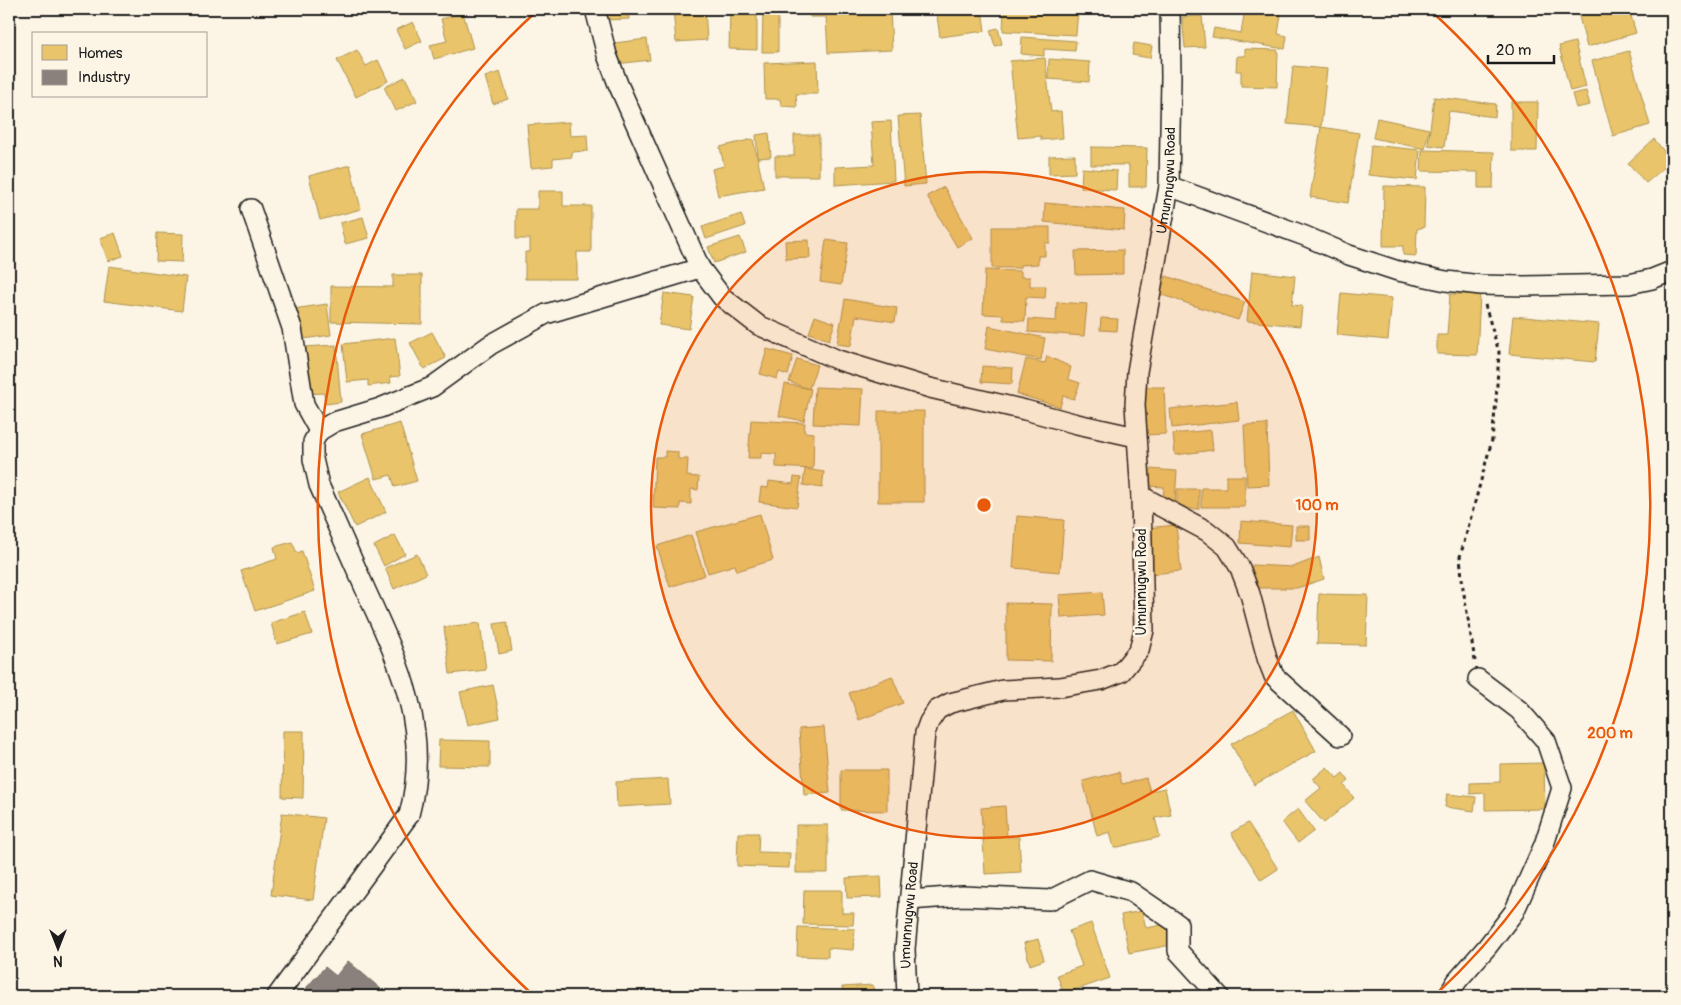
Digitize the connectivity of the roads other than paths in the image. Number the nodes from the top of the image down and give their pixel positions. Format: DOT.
graph roads {
  1 [pos="595,9"];
  2 [pos="1170,9"];
  3 [pos="1169,186"];
  4 [pos="251,209"];
  5 [pos="700,268"];
  6 [pos="1672,271"];
  7 [pos="319,431"];
  8 [pos="1136,437"];
  9 [pos="1141,496"];
  10 [pos="1478,679"];
  11 [pos="1340,736"];
  12 [pos="909,900"];
  13 [pos="277,996"];
  14 [pos="907,996"];
  15 [pos="1219,996"];
  16 [pos="1448,996"];
  1 -- 5 [label="street"];
  2 -- 3 [label="street, Umunnugwu Road"];
  3 -- 6 [label="street"];
  3 -- 8 [label="street, Umunnugwu Road"];
  4 -- 7 [label="street"];
  5 -- 7 [label="street"];
  5 -- 8 [label="street"];
  7 -- 13 [label="street"];
  8 -- 9 [label="street, Umunnugwu Road"];
  9 -- 11 [label="street"];
  9 -- 12 [label="street, Umunnugwu Road"];
  10 -- 16 [label="street"];
  12 -- 14 [label="street, Umunnugwu Road"];
  12 -- 15 [label="street"];
}
